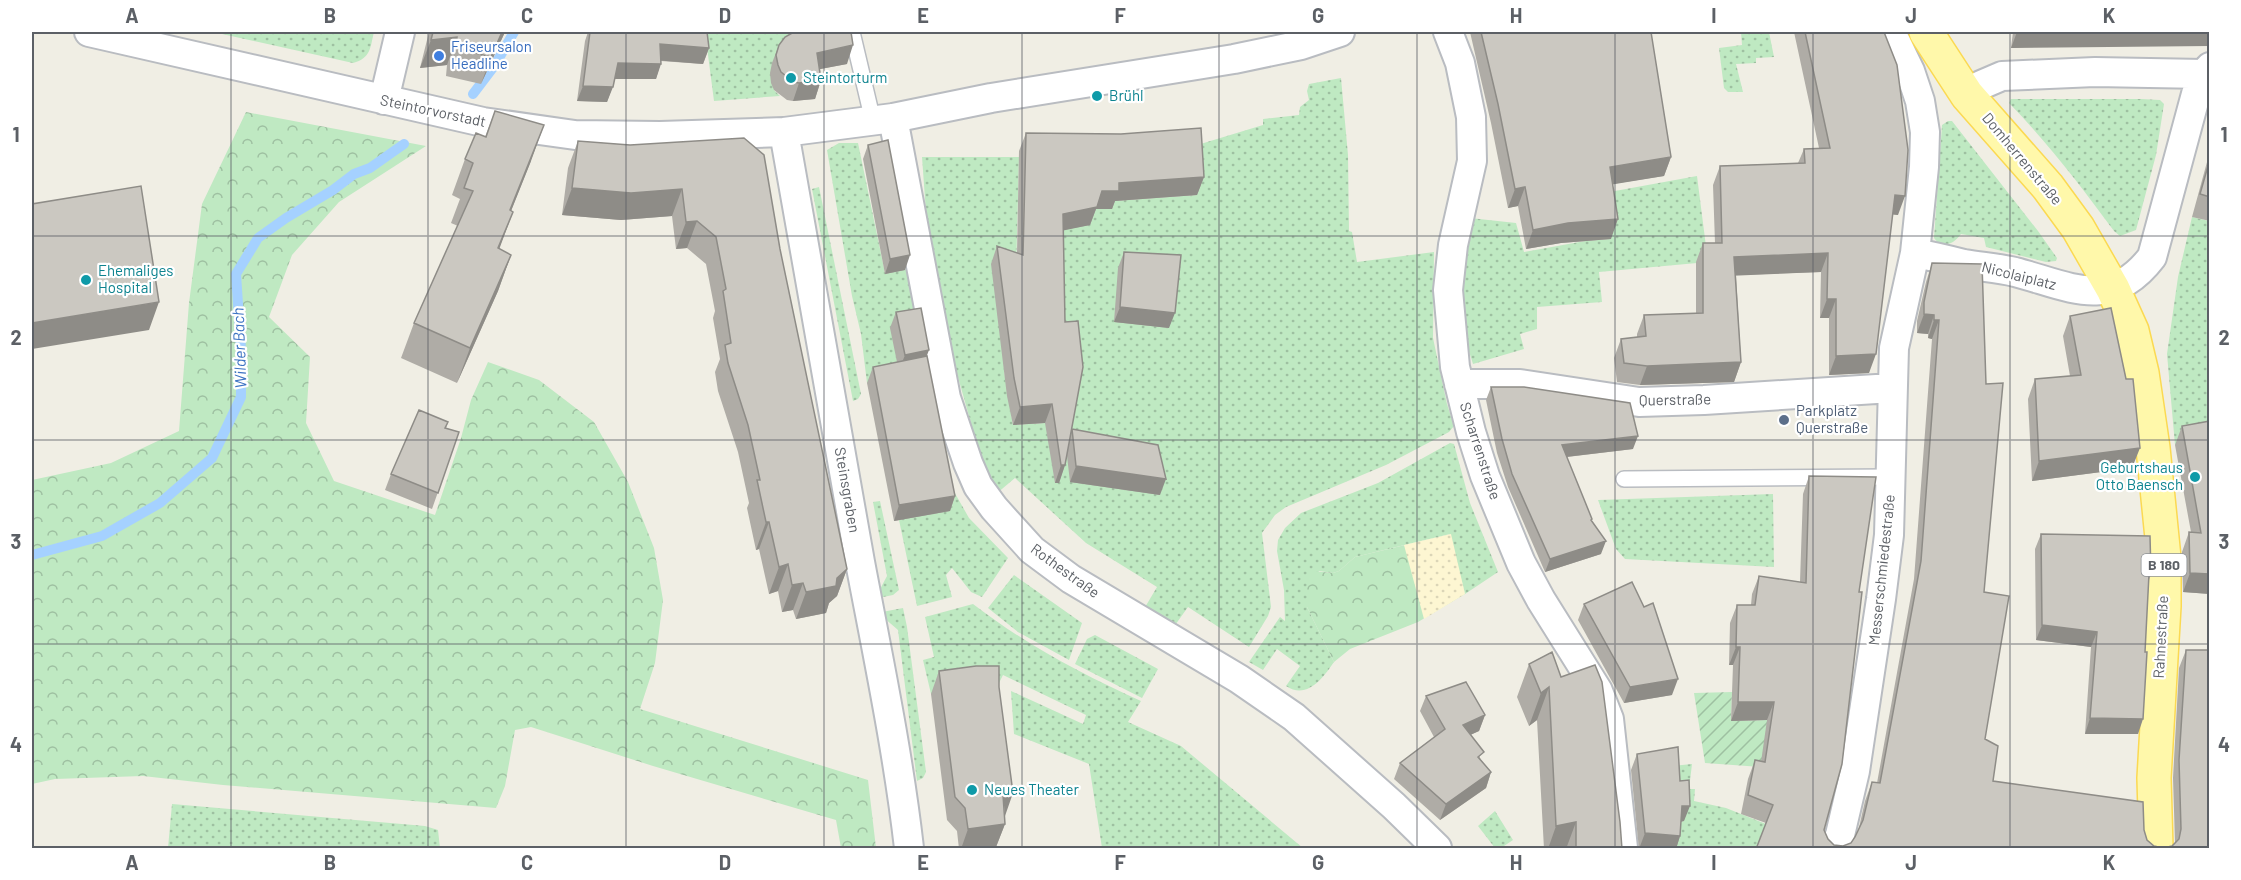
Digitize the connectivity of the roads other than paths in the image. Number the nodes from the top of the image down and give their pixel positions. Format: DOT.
graph roads {
  1 [pos="89,32"];
  2 [pos="400,32"];
  3 [pos="852,32"];
  4 [pos="1340,32"];
  5 [pos="1448,32"];
  6 [pos="1888,32"];
  7 [pos="1926,32"];
  8 [pos="2207,70"];
  9 [pos="1967,95"];
  10 [pos="393,102"];
  11 [pos="883,119"];
  12 [pos="784,132"];
  13 [pos="1914,253"];
  14 [pos="2113,289"];
  15 [pos="1459,384"];
  16 [pos="1892,388"];
  17 [pos="1891,477"];
  18 [pos="1624,479"];
  19 [pos="909,849"];
  20 [pos="1437,849"];
  21 [pos="1623,849"];
  22 [pos="1834,849"];
  23 [pos="2156,849"];
  1 -- 10 [label="street, Steintorvorstadt"];
  2 -- 10 [label="street"];
  3 -- 11 [label="lane"];
  4 -- 11 [label="street"];
  5 -- 15 [label="street, Scharrenstraße"];
  6 -- 13 [label="street"];
  7 -- 9 [label="main road, Domherrenstraße / B 180"];
  8 -- 9 [label="street, Nicolaiplatz"];
  8 -- 14 [label="street, Nicolaiplatz"];
  9 -- 14 [label="main road, Domherrenstraße / B 180"];
  10 -- 12 [label="street, Steintorvorstadt"];
  11 -- 12 [label="street"];
  11 -- 20 [label="street, Rothestraße"];
  12 -- 19 [label="street, Steinsgraben"];
  13 -- 14 [label="street, Nicolaiplatz"];
  13 -- 16 [label="street, Messerschmiedestraße"];
  14 -- 23 [label="main road, Rahnestraße / B 180"];
  15 -- 16 [label="street, Querstraße"];
  15 -- 21 [label="street, Scharrenstraße"];
  16 -- 17 [label="street, Messerschmiedestraße"];
  17 -- 18 [label="lane"];
  17 -- 22 [label="street, Messerschmiedestraße"];
}
